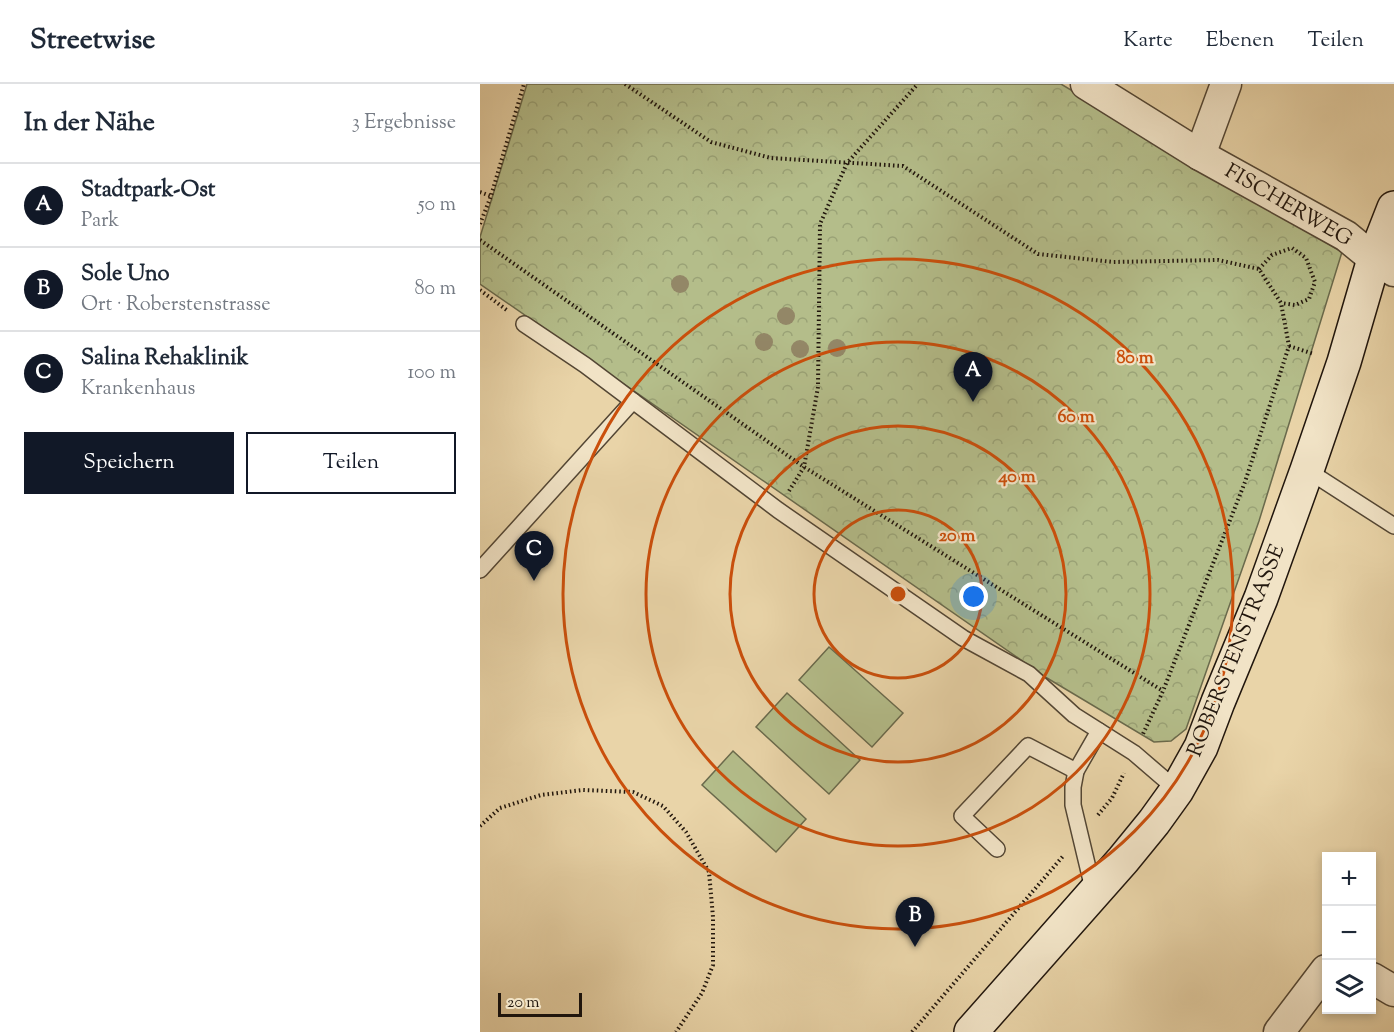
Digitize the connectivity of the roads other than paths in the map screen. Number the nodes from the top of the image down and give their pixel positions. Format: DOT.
graph roads {
  1 [pos="1086,84"];
  2 [pos="1226,84"];
  3 [pos="1200,155"];
  4 [pos="1394,208"];
  5 [pos="1384,265"];
  6 [pos="524,324"];
  7 [pos="633,401"];
  8 [pos="1307,470"];
  9 [pos="1394,526"];
  10 [pos="480,570"];
  11 [pos="1099,731"];
  12 [pos="1076,771"];
  13 [pos="1178,790"];
  14 [pos="997,849"];
  15 [pos="1094,893"];
  16 [pos="1322,975"];
  17 [pos="1376,981"];
  18 [pos="1394,991"];
  19 [pos="971,1032"];
  20 [pos="1279,1032"];
  1 -- 3 [label="street, FISCHERWEG"];
  2 -- 3 [label="street, FISCHERWEG"];
  3 -- 5 [label="street, FISCHERWEG"];
  4 -- 5 [label="street, ROBERSTENSTRASSE"];
  5 -- 8 [label="street, ROBERSTENSTRASSE"];
  6 -- 7 [label="lane"];
  7 -- 10 [label="lane"];
  7 -- 11 [label="lane"];
  8 -- 9 [label="lane"];
  8 -- 13 [label="street, ROBERSTENSTRASSE"];
  11 -- 12 [label="lane"];
  11 -- 13 [label="lane"];
  12 -- 14 [label="lane"];
  12 -- 15 [label="lane"];
  13 -- 15 [label="street, ROBERSTENSTRASSE"];
  15 -- 19 [label="street, ROBERSTENSTRASSE"];
  16 -- 20 [label="street"];
  17 -- 18 [label="street"];
}
